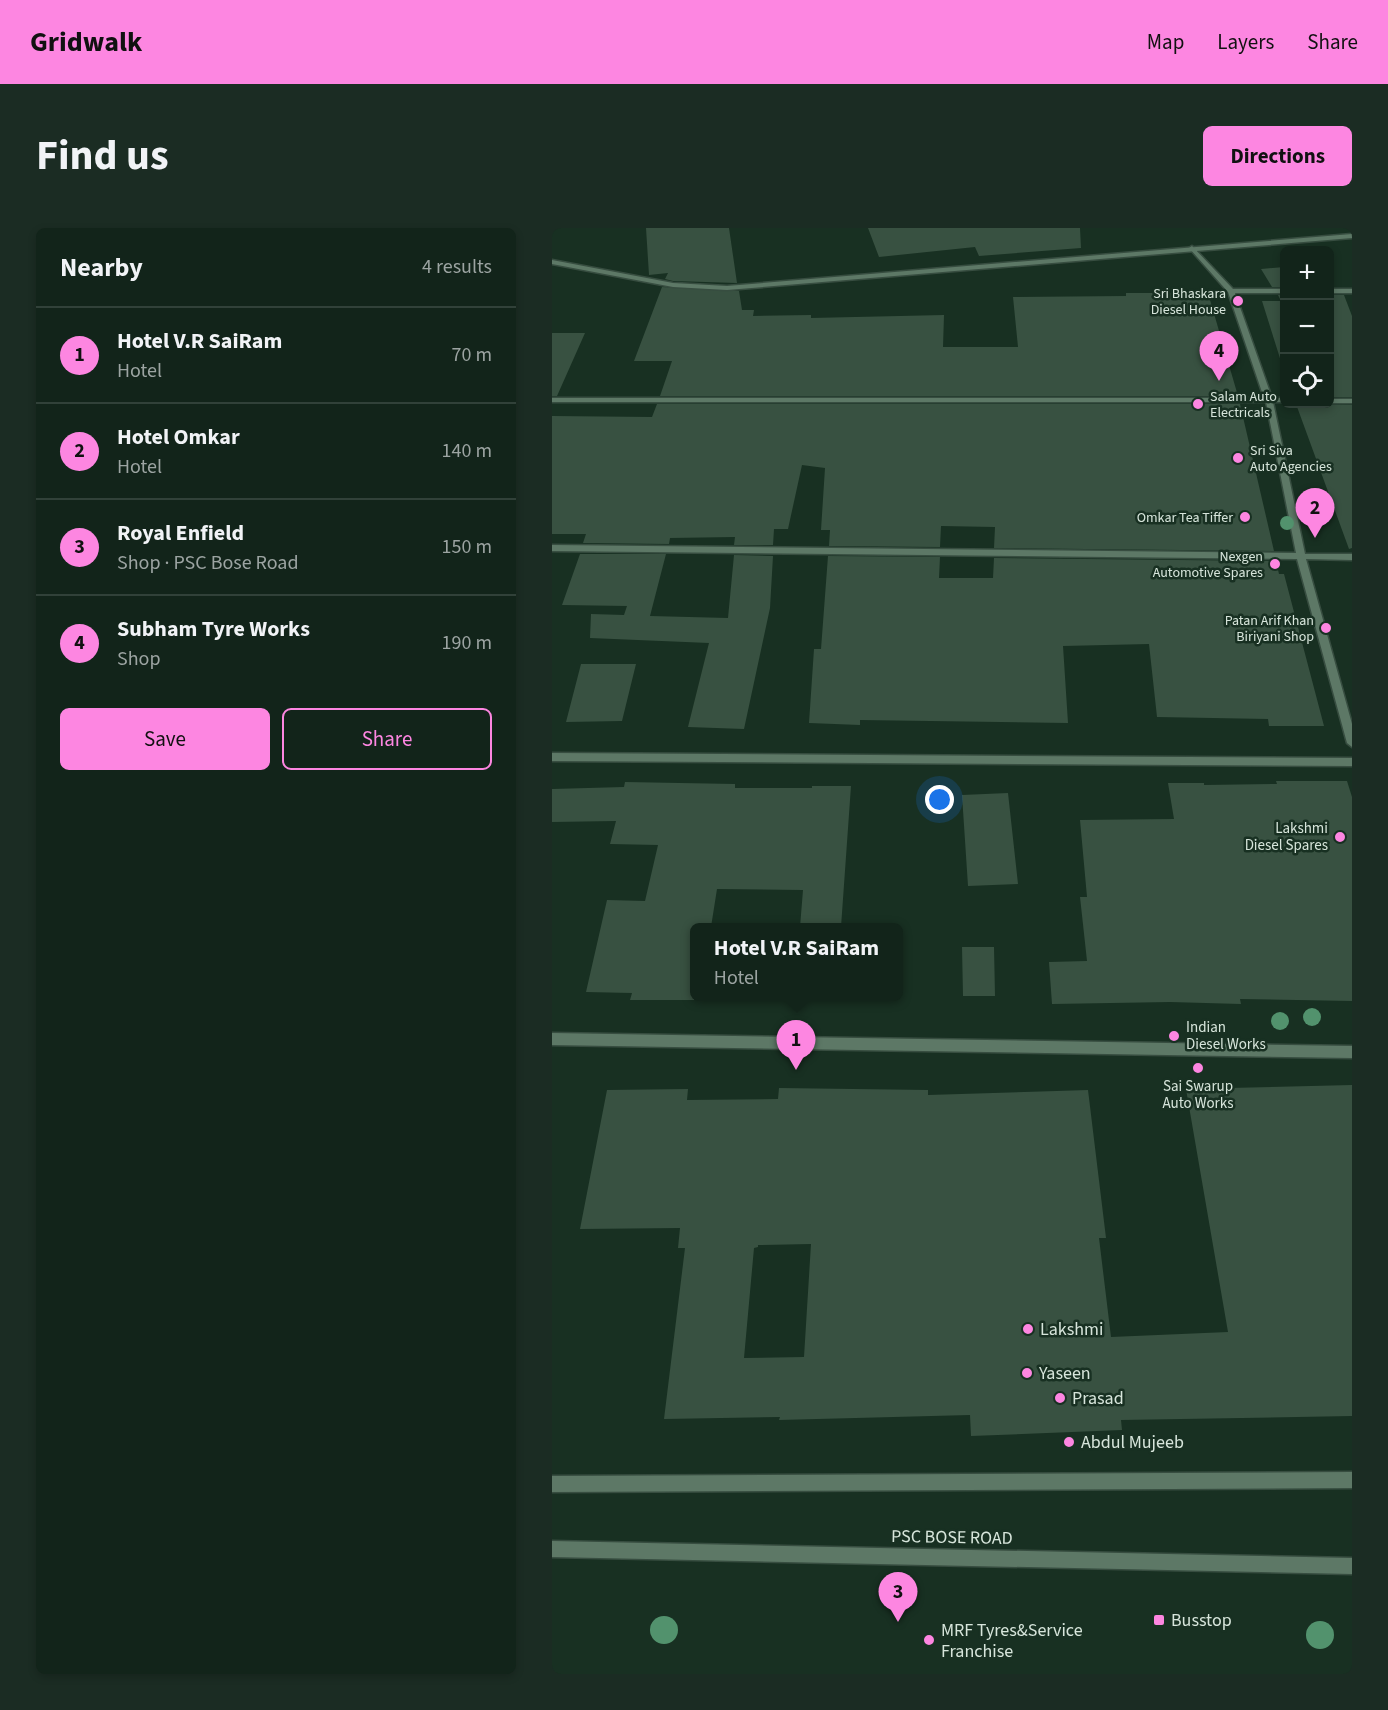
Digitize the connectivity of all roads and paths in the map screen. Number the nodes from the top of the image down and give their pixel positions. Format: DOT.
graph roads {
  1 [pos="1352,236"];
  2 [pos="1192,248"];
  3 [pos="552,262"];
  4 [pos="1231,291"];
  5 [pos="1280,291"];
  6 [pos="1334,291"];
  7 [pos="1352,291"];
  8 [pos="552,400"];
  9 [pos="1269,400"];
  10 [pos="1280,400"];
  11 [pos="1334,400"];
  12 [pos="1352,401"];
  13 [pos="552,548"];
  14 [pos="1301,557"];
  15 [pos="1352,557"];
  16 [pos="1352,743"];
  17 [pos="552,757"];
  18 [pos="1352,762"];
  19 [pos="552,1040"];
  20 [pos="1352,1052"];
  21 [pos="1352,1480"];
  22 [pos="552,1484"];
  23 [pos="552,1548"];
  24 [pos="1352,1566"];
  1 -- 2 [label="street"];
  2 -- 3 [label="street"];
  2 -- 4 [label="street"];
  4 -- 5 [label="street"];
  4 -- 9 [label="street"];
  6 -- 7 [label="street"];
  8 -- 9 [label="street"];
  9 -- 10 [label="street"];
  9 -- 14 [label="street"];
  11 -- 12 [label="street"];
  13 -- 14 [label="street"];
  14 -- 15 [label="street"];
  14 -- 16 [label="street"];
  17 -- 18 [label="street"];
  19 -- 20 [label="street"];
  21 -- 22 [label="street"];
  23 -- 24 [label="street, PSC BOSE ROAD"];
}
